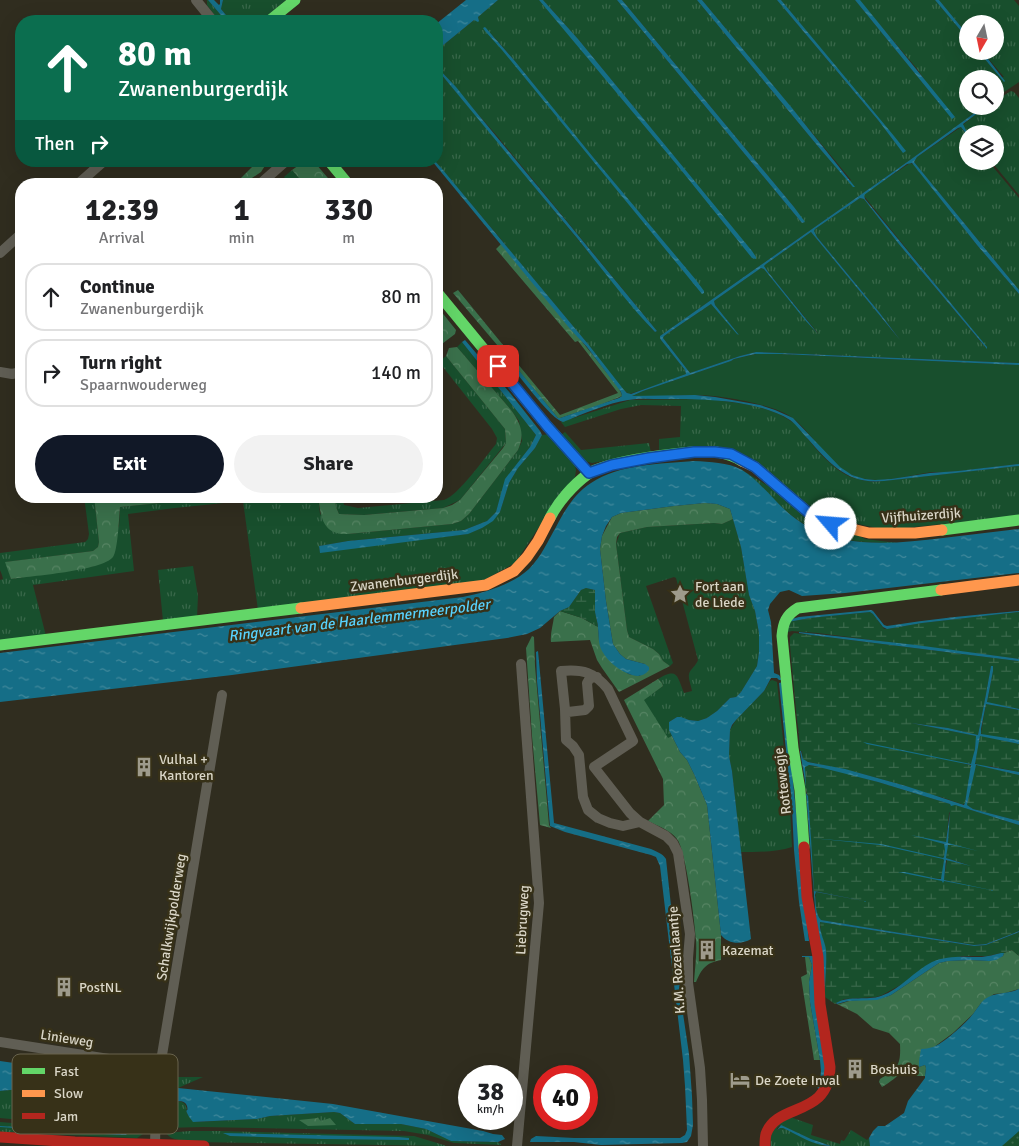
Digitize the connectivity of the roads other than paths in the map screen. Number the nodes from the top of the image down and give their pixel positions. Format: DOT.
graph roads {
  1 [pos="196,0"];
  2 [pos="295,0"];
  3 [pos="208,15"];
  4 [pos="276,15"];
  5 [pos="97,167"];
  6 [pos="279,167"];
  7 [pos="334,167"];
  8 [pos="85,178"];
  9 [pos="267,178"];
  10 [pos="343,178"];
  11 [pos="15,239"];
  12 [pos="0,253"];
  13 [pos="443,300"];
  14 [pos="0,372"];
  15 [pos="15,373"];
  16 [pos="755,467"];
  17 [pos="589,473"];
  18 [pos="1019,520"];
  19 [pos="1019,580"];
  20 [pos="0,645"];
  21 [pos="521,664"];
  22 [pos="596,677"];
  23 [pos="222,695"];
  24 [pos="565,708"];
  25 [pos="579,755"];
  26 [pos="594,767"];
  27 [pos="640,822"];
  28 [pos="0,1042"];
  29 [pos="77,1054"];
  30 [pos="162,1054"];
  31 [pos="0,1136"];
  32 [pos="155,1145"];
  33 [pos="204,1146"];
  34 [pos="517,1146"];
  35 [pos="703,1146"];
  36 [pos="764,1146"];
  1 -- 3 [label="street"];
  2 -- 4 [label="street"];
  5 -- 8 [label="street"];
  6 -- 9 [label="street"];
  7 -- 10 [label="street"];
  11 -- 12 [label="street"];
  13 -- 17 [label="street"];
  14 -- 15 [label="street"];
  16 -- 17 [label="street, Zwanenburgerdijk"];
  16 -- 18 [label="street, Vijfhuizerdijk"];
  17 -- 20 [label="street, Zwanenburgerdijk"];
  19 -- 36 [label="street, Rottewegje"];
  21 -- 34 [label="street, Liebrugweg"];
  22 -- 24 [label="street"];
  22 -- 24 [label="street, K.M. Rozenlaantje"];
  22 -- 26 [label="street"];
  23 -- 30 [label="street, Schalkwijkpolderweg"];
  24 -- 25 [label="street, K.M. Rozenlaantje"];
  25 -- 26 [label="street, K.M. Rozenlaantje"];
  25 -- 27 [label="street, K.M. Rozenlaantje"];
  26 -- 27 [label="street, K.M. Rozenlaantje"];
  27 -- 35 [label="street, K.M. Rozenlaantje"];
  28 -- 29 [label="street, Linieweg"];
  31 -- 32 [label="street"];
  32 -- 33 [label="street"];
}
